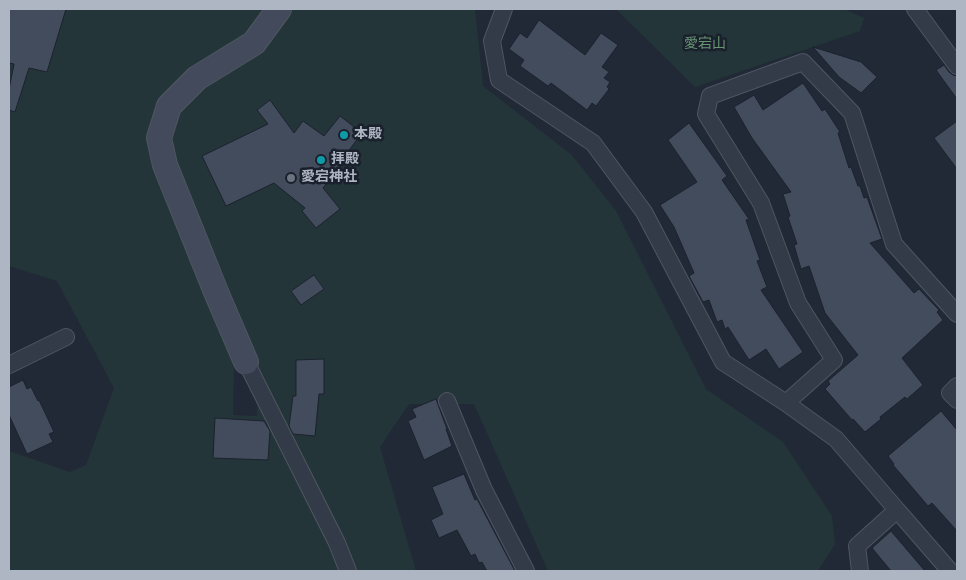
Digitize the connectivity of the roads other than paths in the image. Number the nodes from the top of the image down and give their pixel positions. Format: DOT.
graph roads {
  1 [pos="279,9"];
  2 [pos="504,9"];
  3 [pos="916,9"];
  4 [pos="957,66"];
  5 [pos="957,314"];
  6 [pos="66,337"];
  7 [pos="246,362"];
  8 [pos="9,365"];
  9 [pos="957,386"];
  10 [pos="957,400"];
  11 [pos="447,401"];
  12 [pos="786,403"];
  13 [pos="897,510"];
  14 [pos="348,571"];
  15 [pos="526,571"];
  16 [pos="860,571"];
  17 [pos="950,571"];
  1 -- 7 [label="street"];
  2 -- 12 [label="street"];
  3 -- 4 [label="street"];
  5 -- 12 [label="street"];
  6 -- 8 [label="street"];
  7 -- 14 [label="street"];
  9 -- 10 [label="street"];
  11 -- 15 [label="street"];
  12 -- 13 [label="street"];
  13 -- 16 [label="street"];
  13 -- 17 [label="street"];
}
